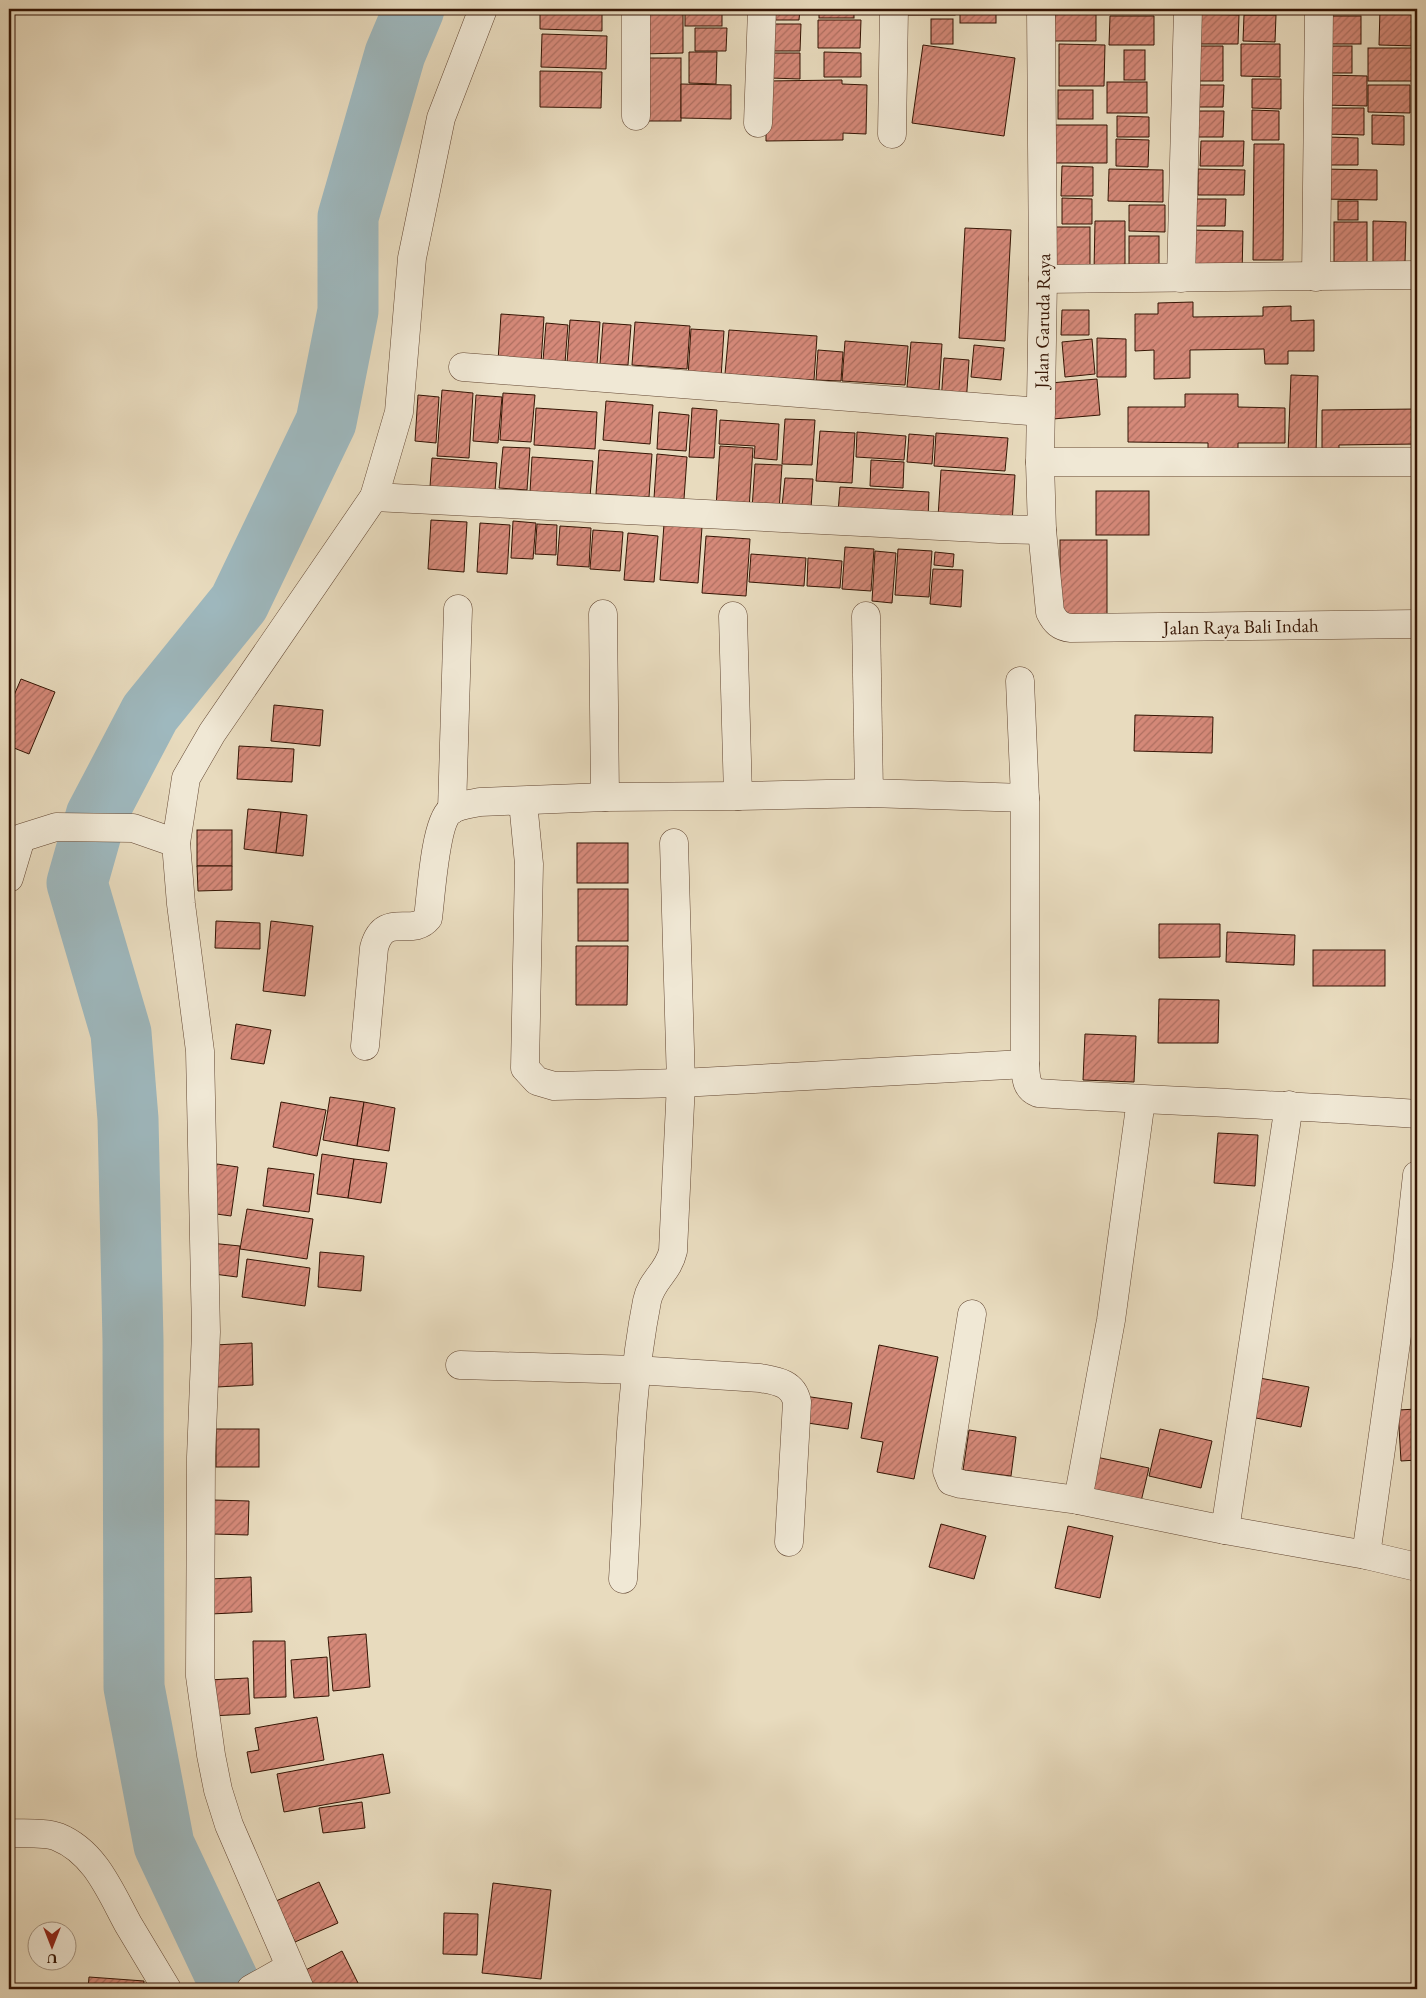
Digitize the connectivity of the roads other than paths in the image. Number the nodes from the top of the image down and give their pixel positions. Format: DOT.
graph roads {
  1 [pos="483,9"];
  2 [pos="636,9"];
  3 [pos="762,9"];
  4 [pos="894,9"];
  5 [pos="1041,9"];
  6 [pos="1188,9"];
  7 [pos="1319,9"];
  8 [pos="636,116"];
  9 [pos="758,122"];
  10 [pos="892,134"];
  11 [pos="1417,275"];
  12 [pos="1316,277"];
  13 [pos="1182,278"];
  14 [pos="1044,279"];
  15 [pos="463,366"];
  16 [pos="1041,412"];
  17 [pos="1040,462"];
  18 [pos="1417,462"];
  19 [pos="374,497"];
  20 [pos="1042,530"];
  21 [pos="458,609"];
  22 [pos="603,614"];
  23 [pos="733,616"];
  24 [pos="866,616"];
  25 [pos="1417,624"];
  26 [pos="1064,627"];
  27 [pos="1020,681"];
  28 [pos="868,793"];
  29 [pos="738,796"];
  30 [pos="605,797"];
  31 [pos="1025,798"];
  32 [pos="523,802"];
  33 [pos="452,810"];
  34 [pos="176,843"];
  35 [pos="674,843"];
  36 [pos="9,878"];
  37 [pos="365,1046"];
  38 [pos="1025,1064"];
  39 [pos="681,1083"];
  40 [pos="1141,1100"];
  41 [pos="1289,1105"];
  42 [pos="1417,1114"];
  43 [pos="1417,1175"];
  44 [pos="972,1314"];
  45 [pos="460,1365"];
  46 [pos="636,1370"];
  47 [pos="1078,1500"];
  48 [pos="1225,1530"];
  49 [pos="789,1542"];
  50 [pos="1366,1555"];
  51 [pos="1417,1567"];
  52 [pos="623,1579"];
  53 [pos="9,1833"];
  54 [pos="295,1978"];
  55 [pos="257,1986"];
  56 [pos="167,1989"];
  1 -- 19 [label="street"];
  2 -- 8 [label="street"];
  3 -- 9 [label="street"];
  4 -- 10 [label="street"];
  5 -- 14 [label="street, Jalan Garuda Raya"];
  6 -- 13 [label="street"];
  7 -- 12 [label="street"];
  11 -- 12 [label="street"];
  12 -- 13 [label="street"];
  13 -- 14 [label="street"];
  14 -- 16 [label="street, Jalan Garuda Raya"];
  15 -- 16 [label="street"];
  16 -- 17 [label="street, Jalan Garuda Raya"];
  17 -- 18 [label="street"];
  17 -- 20 [label="street, Jalan Garuda Raya"];
  19 -- 20 [label="street"];
  19 -- 34 [label="street"];
  20 -- 26 [label="street, Jalan Garuda Raya"];
  21 -- 33 [label="street"];
  22 -- 30 [label="street"];
  23 -- 29 [label="street"];
  24 -- 28 [label="street"];
  25 -- 26 [label="street, Jalan Raya Bali Indah"];
  27 -- 31 [label="street"];
  28 -- 29 [label="street"];
  28 -- 31 [label="street"];
  29 -- 30 [label="street"];
  30 -- 32 [label="street"];
  31 -- 38 [label="street"];
  32 -- 33 [label="street"];
  32 -- 39 [label="street"];
  33 -- 37 [label="street"];
  34 -- 36 [label="street"];
  34 -- 54 [label="street"];
  35 -- 39 [label="street"];
  38 -- 39 [label="street"];
  38 -- 40 [label="street"];
  39 -- 46 [label="street"];
  40 -- 41 [label="street"];
  40 -- 47 [label="street"];
  41 -- 42 [label="street"];
  41 -- 48 [label="street"];
  43 -- 50 [label="street"];
  44 -- 47 [label="street"];
  45 -- 46 [label="street"];
  46 -- 49 [label="street"];
  46 -- 52 [label="street"];
  47 -- 48 [label="street"];
  48 -- 50 [label="street"];
  50 -- 51 [label="street"];
  53 -- 56 [label="street"];
  54 -- 55 [label="street"];
}
